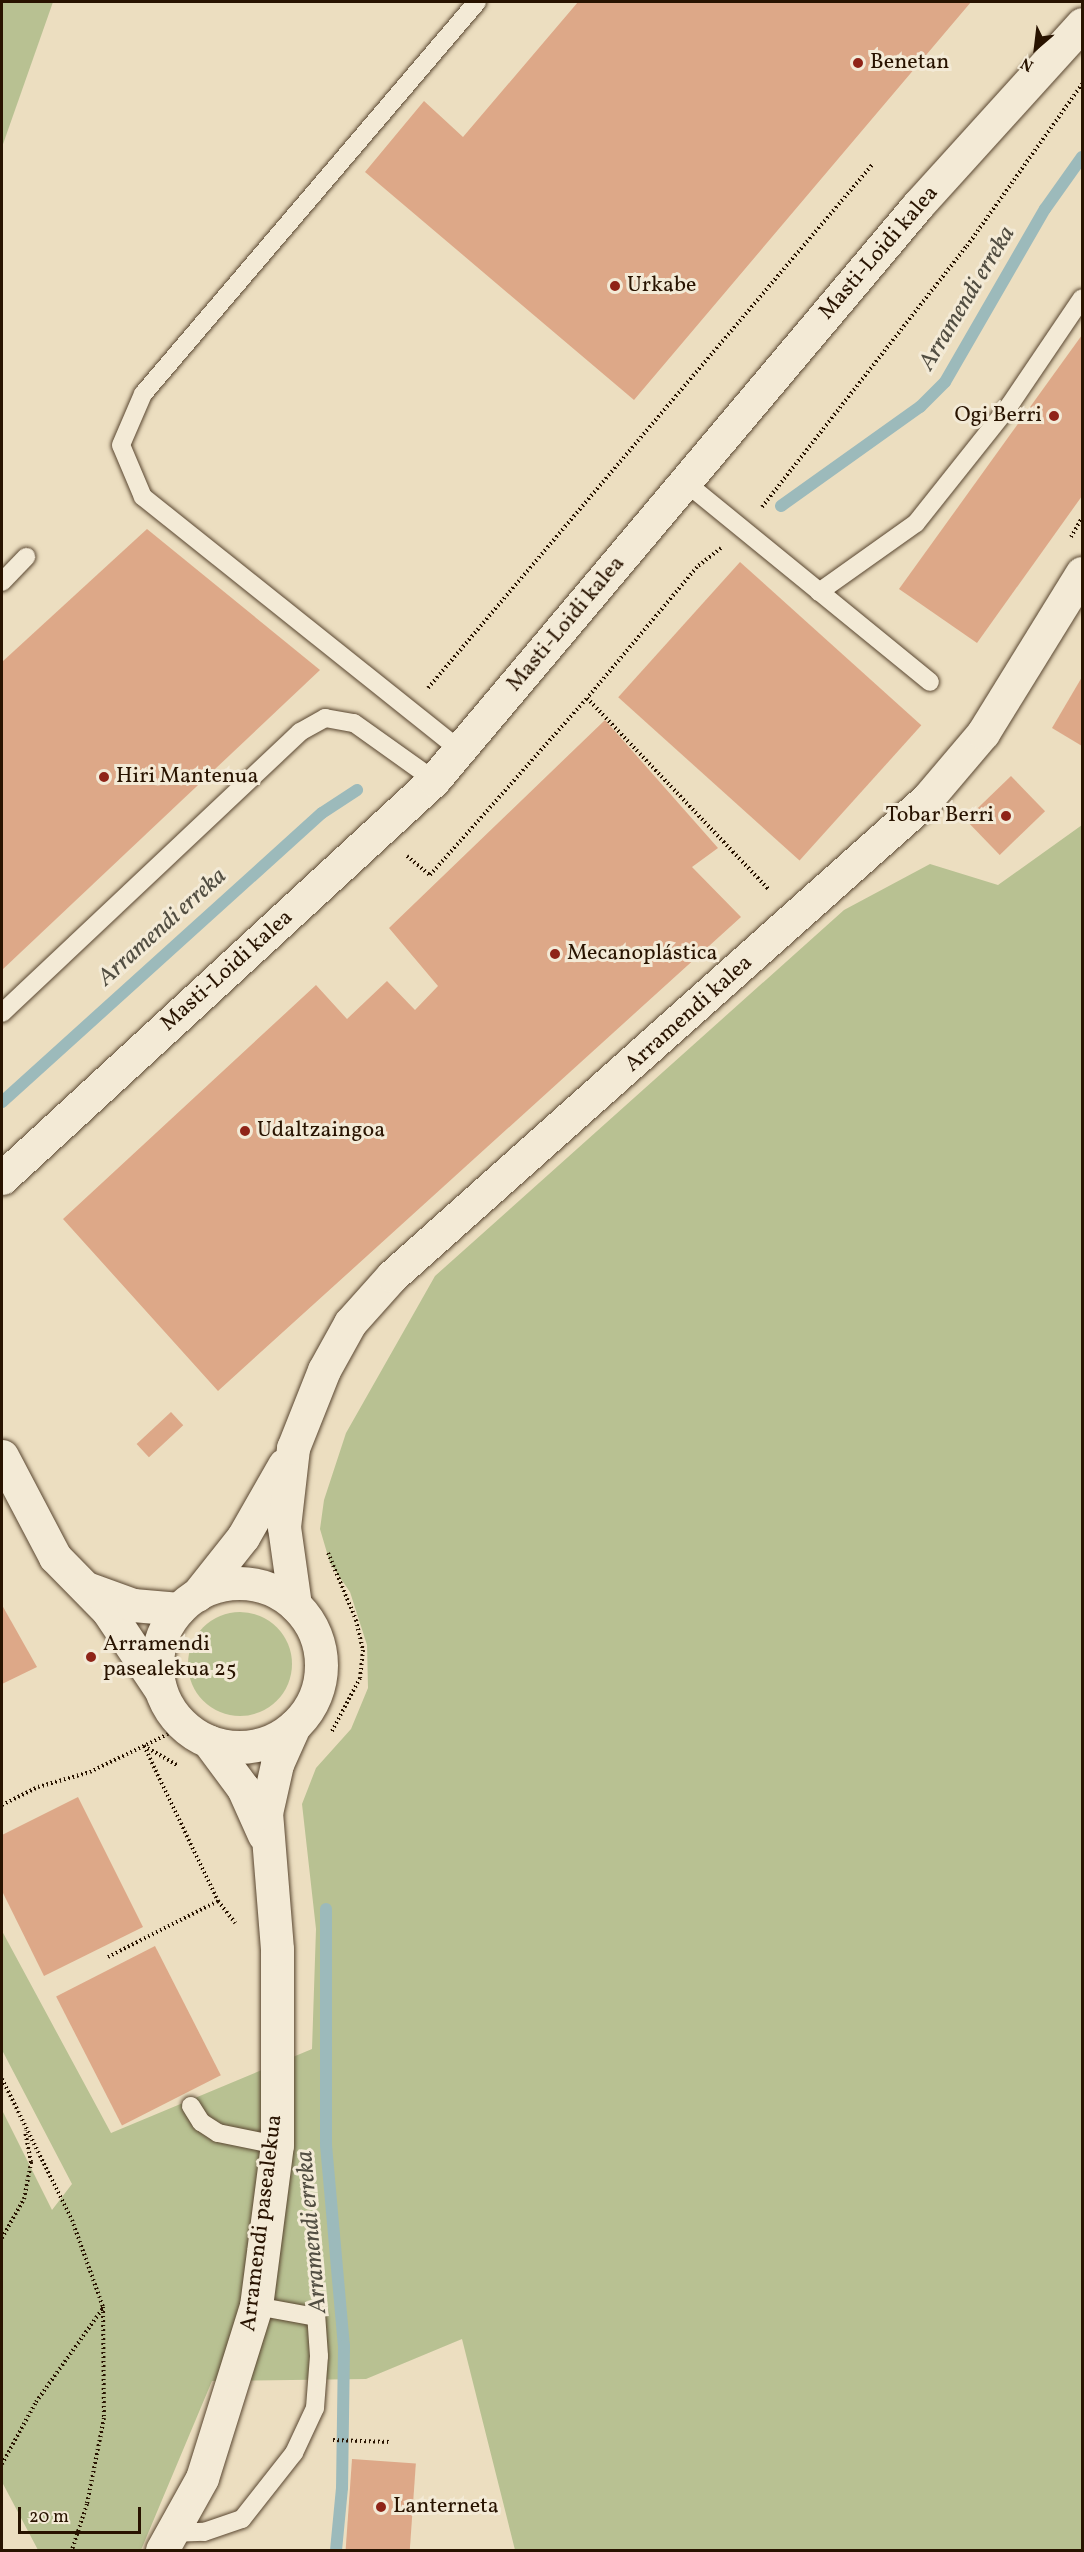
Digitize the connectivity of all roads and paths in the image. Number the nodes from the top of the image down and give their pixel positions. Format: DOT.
graph roads {
  1 [pos="477,2"];
  2 [pos="1083,24"];
  3 [pos="1083,84"];
  4 [pos="1083,298"];
  5 [pos="684,482"];
  6 [pos="1083,518"];
  7 [pos="744,530"];
  8 [pos="1067,544"];
  9 [pos="26,557"];
  10 [pos="1083,573"];
  11 [pos="2,582"];
  12 [pos="819,592"];
  13 [pos="930,682"];
  14 [pos="460,750"];
  15 [pos="434,780"];
  16 [pos="778,899"];
  17 [pos="2,1013"];
  18 [pos="2,1178"];
  19 [pos="293,1448"];
  20 [pos="2,1456"];
  21 [pos="325,1549"];
  22 [pos="88,1589"];
  23 [pos="188,1602"];
  24 [pos="295,1605"];
  25 [pos="160,1689"];
  26 [pos="294,1726"];
  27 [pos="196,1733"];
  28 [pos="328,1737"];
  29 [pos="144,1746"];
  30 [pos="188,1773"];
  31 [pos="2,1804"];
  32 [pos="266,1843"];
  33 [pos="218,1901"];
  34 [pos="240,1918"];
  35 [pos="236,1924"];
  36 [pos="238,1936"];
  37 [pos="108,1957"];
  38 [pos="2,2079"];
  39 [pos="191,2106"];
  40 [pos="24,2124"];
  41 [pos="277,2145"];
  42 [pos="2,2238"];
  43 [pos="256,2306"];
  44 [pos="103,2307"];
  45 [pos="331,2440"];
  46 [pos="390,2442"];
  47 [pos="2,2464"];
  48 [pos="166,2542"];
  49 [pos="72,2550"];
  1 -- 14 [label="lane"];
  2 -- 5 [label="street, Masti-Loidi kalea"];
  3 -- 7 [label="path"];
  4 -- 12 [label="lane"];
  5 -- 7 [label="lane"];
  5 -- 14 [label="street, Masti-Loidi kalea"];
  6 -- 8 [label="path"];
  7 -- 12 [label="lane"];
  7 -- 16 [label="path"];
  9 -- 11 [label="lane"];
  10 -- 19 [label="street, Arramendi kalea"];
  12 -- 13 [label="lane"];
  14 -- 15 [label="street, Masti-Loidi kalea"];
  15 -- 17 [label="lane"];
  15 -- 18 [label="street, Masti-Loidi kalea"];
  19 -- 23 [label="street, Arramendi kalea"];
  19 -- 24 [label="street, Arramendi kalea"];
  20 -- 22 [label="street"];
  21 -- 28 [label="path"];
  22 -- 23 [label="street"];
  22 -- 25 [label="street"];
  23 -- 24 [label="street"];
  23 -- 25 [label="street"];
  24 -- 26 [label="street"];
  25 -- 27 [label="street"];
  26 -- 27 [label="street"];
  26 -- 32 [label="street, Arramendi pasealekua"];
  27 -- 29 [label="path"];
  27 -- 32 [label="street, Arramendi pasealekua"];
  29 -- 30 [label="path"];
  29 -- 31 [label="path"];
  29 -- 33 [label="path"];
  32 -- 41 [label="street, Arramendi pasealekua"];
  33 -- 35 [label="path"];
  33 -- 37 [label="path"];
  34 -- 35 [label="path"];
  35 -- 36 [label="path"];
  38 -- 40 [label="path"];
  39 -- 41 [label="lane"];
  40 -- 42 [label="path"];
  40 -- 44 [label="path"];
  41 -- 43 [label="street, Arramendi pasealekua"];
  43 -- 48 [label="street, Arramendi pasealekua"];
  43 -- 48 [label="lane"];
  44 -- 47 [label="path"];
  44 -- 49 [label="path"];
  45 -- 46 [label="path"];
}
